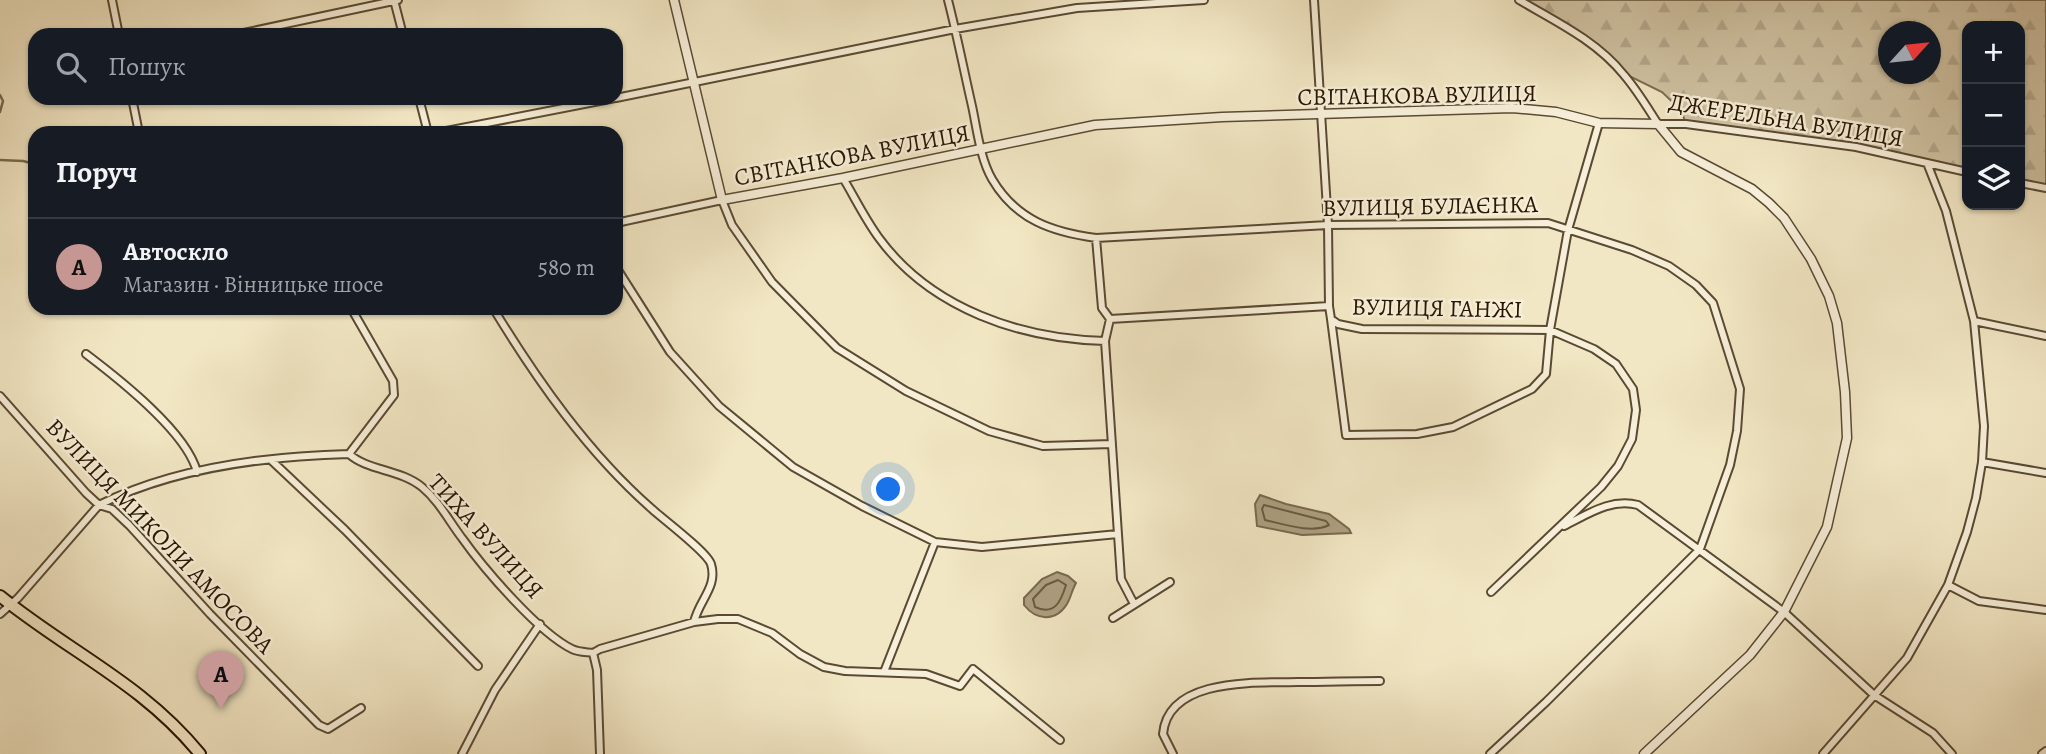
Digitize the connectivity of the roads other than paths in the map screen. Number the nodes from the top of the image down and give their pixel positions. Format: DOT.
graph roads {
  1 [pos="112,0"];
  2 [pos="395,0"];
  3 [pos="674,0"];
  4 [pos="948,0"];
  5 [pos="1204,0"];
  6 [pos="1314,0"];
  7 [pos="1518,0"];
  8 [pos="118,28"];
  9 [pos="266,28"];
  10 [pos="401,28"];
  11 [pos="955,29"];
  12 [pos="694,83"];
  13 [pos="623,97"];
  14 [pos="133,105"];
  15 [pos="421,105"];
  16 [pos="580,105"];
  17 [pos="1320,116"];
  18 [pos="1599,122"];
  19 [pos="1658,124"];
  20 [pos="138,126"];
  21 [pos="426,126"];
  22 [pos="472,126"];
  23 [pos="982,149"];
  24 [pos="1927,163"];
  25 [pos="1962,171"];
  26 [pos="843,178"];
  27 [pos="2025,184"];
  28 [pos="2046,188"];
  29 [pos="722,200"];
  30 [pos="623,221"];
  31 [pos="1328,225"];
  32 [pos="1567,230"];
  33 [pos="1096,238"];
  34 [pos="623,278"];
  35 [pos="1329,306"];
  36 [pos="355,315"];
  37 [pos="497,315"];
  38 [pos="1331,319"];
  39 [pos="1110,320"];
  40 [pos="1974,321"];
  41 [pos="1550,330"];
  42 [pos="2046,336"];
  43 [pos="1105,341"];
  44 [pos="86,354"];
  45 [pos="0,396"];
  46 [pos="1112,444"];
  47 [pos="349,454"];
  48 [pos="271,460"];
  49 [pos="1982,462"];
  50 [pos="197,472"];
  51 [pos="2046,474"];
  52 [pos="99,505"];
  53 [pos="1559,528"];
  54 [pos="1118,534"];
  55 [pos="935,542"];
  56 [pos="1700,549"];
  57 [pos="1170,582"];
  58 [pos="1948,584"];
  59 [pos="1491,592"];
  60 [pos="0,596"];
  61 [pos="10,604"];
  62 [pos="1134,604"];
  63 [pos="2046,610"];
  64 [pos="1784,612"];
  65 [pos="0,614"];
  66 [pos="1113,618"];
  67 [pos="694,622"];
  68 [pos="540,624"];
  69 [pos="593,653"];
  70 [pos="478,666"];
  71 [pos="884,672"];
  72 [pos="1380,681"];
  73 [pos="1874,695"];
  74 [pos="361,708"];
  75 [pos="1060,740"];
  76 [pos="200,754"];
  77 [pos="462,754"];
  78 [pos="600,754"];
  79 [pos="1173,754"];
  80 [pos="1490,754"];
  81 [pos="1644,754"];
  82 [pos="1823,754"];
  83 [pos="1952,754"];
  1 -- 8 [label="street"];
  2 -- 9 [label="street"];
  2 -- 10 [label="street"];
  3 -- 12 [label="street"];
  4 -- 11 [label="street, ВУЛИЦЯ БУЛАЄНКА"];
  5 -- 11 [label="street"];
  6 -- 17 [label="street"];
  7 -- 19 [label="street, ДЖЕРЕЛЬНА ВУЛИЦЯ"];
  11 -- 12 [label="street"];
  11 -- 23 [label="street, ВУЛИЦЯ БУЛАЄНКА"];
  12 -- 13 [label="street"];
  12 -- 29 [label="street"];
  14 -- 20 [label="street"];
  15 -- 21 [label="street"];
  16 -- 22 [label="street"];
  17 -- 18 [label="street, СВІТАНКОВА ВУЛИЦЯ"];
  17 -- 23 [label="street, СВІТАНКОВА ВУЛИЦЯ"];
  17 -- 31 [label="street"];
  18 -- 19 [label="street, СВІТАНКОВА ВУЛИЦЯ"];
  18 -- 32 [label="street"];
  19 -- 24 [label="street, ДЖЕРЕЛЬНА ВУЛИЦЯ"];
  19 -- 64 [label="street"];
  23 -- 26 [label="street, СВІТАНКОВА ВУЛИЦЯ"];
  23 -- 33 [label="street, ВУЛИЦЯ БУЛАЄНКА"];
  24 -- 25 [label="street, ДЖЕРЕЛЬНА ВУЛИЦЯ"];
  24 -- 40 [label="street"];
  26 -- 29 [label="street, СВІТАНКОВА ВУЛИЦЯ"];
  26 -- 43 [label="street"];
  27 -- 28 [label="street"];
  29 -- 30 [label="street, СВІТАНКОВА ВУЛИЦЯ"];
  29 -- 46 [label="street"];
  31 -- 32 [label="street, ВУЛИЦЯ БУЛАЄНКА"];
  31 -- 33 [label="street, ВУЛИЦЯ БУЛАЄНКА"];
  31 -- 35 [label="street"];
  32 -- 41 [label="street"];
  32 -- 56 [label="street, ВУЛИЦЯ БУЛАЄНКА"];
  33 -- 39 [label="street"];
  34 -- 55 [label="street"];
  35 -- 38 [label="street, ВУЛИЦЯ ГАНЖІ"];
  35 -- 39 [label="street, ВУЛИЦЯ ГАНЖІ"];
  36 -- 47 [label="street"];
  37 -- 67 [label="street"];
  38 -- 41 [label="street, ВУЛИЦЯ ГАНЖІ"];
  38 -- 41 [label="street"];
  39 -- 43 [label="street"];
  40 -- 42 [label="street"];
  40 -- 49 [label="street"];
  41 -- 53 [label="street, ВУЛИЦЯ ГАНЖІ"];
  43 -- 46 [label="street"];
  44 -- 50 [label="street"];
  45 -- 52 [label="street, ВУЛИЦЯ МИКОЛИ АМОСОВА"];
  46 -- 54 [label="street"];
  47 -- 48 [label="street"];
  47 -- 68 [label="street, ТИХА ВУЛИЦЯ"];
  48 -- 50 [label="street"];
  48 -- 70 [label="street"];
  49 -- 51 [label="street"];
  49 -- 58 [label="street"];
  50 -- 52 [label="street"];
  52 -- 61 [label="street"];
  52 -- 74 [label="street, ВУЛИЦЯ МИКОЛИ АМОСОВА"];
  53 -- 56 [label="street"];
  53 -- 59 [label="street, ВУЛИЦЯ ГАНЖІ"];
  54 -- 55 [label="street"];
  54 -- 62 [label="street"];
  55 -- 71 [label="street"];
  56 -- 64 [label="street"];
  56 -- 80 [label="street, ВУЛИЦЯ БУЛАЄНКА"];
  57 -- 62 [label="street"];
  58 -- 63 [label="street"];
  58 -- 73 [label="street"];
  60 -- 61 [label="main road"];
  61 -- 65 [label="street"];
  61 -- 76 [label="main road"];
  62 -- 66 [label="street"];
  64 -- 73 [label="street"];
  64 -- 81 [label="street"];
  67 -- 69 [label="street"];
  67 -- 71 [label="street"];
  68 -- 69 [label="street, ТИХА ВУЛИЦЯ"];
  68 -- 77 [label="street"];
  69 -- 78 [label="street"];
  71 -- 75 [label="street"];
  72 -- 79 [label="street"];
  73 -- 82 [label="street"];
  73 -- 83 [label="street"];
}
